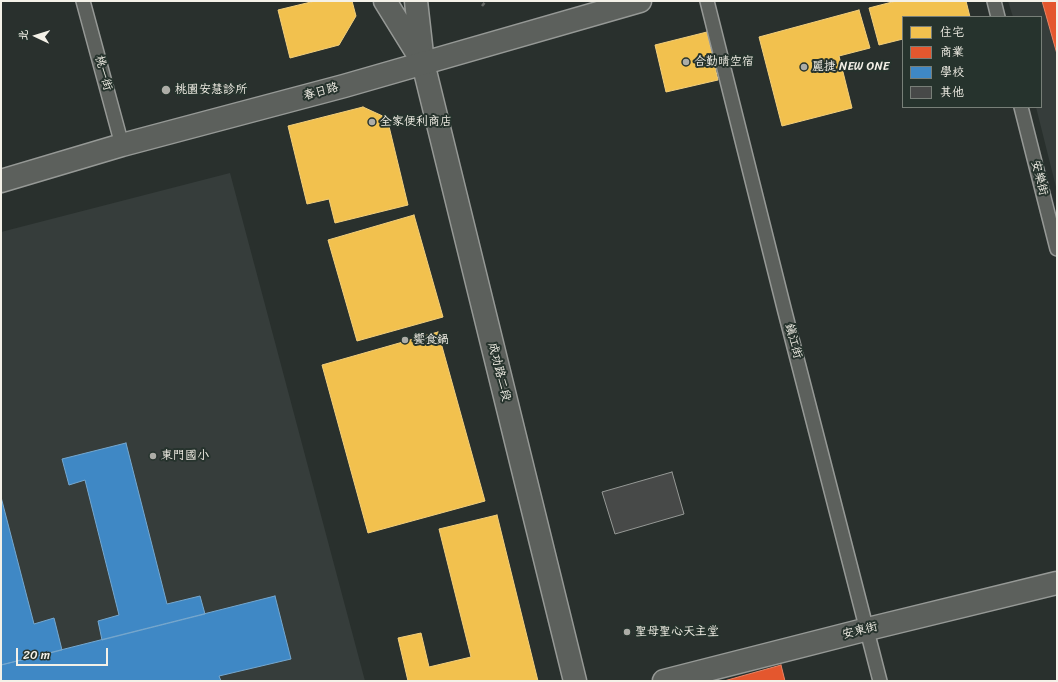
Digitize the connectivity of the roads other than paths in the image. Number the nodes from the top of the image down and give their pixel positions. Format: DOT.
graph roads {
  1 [pos="83,1"];
  2 [pos="385,1"];
  3 [pos="416,1"];
  4 [pos="640,1"];
  5 [pos="707,1"];
  6 [pos="994,1"];
  7 [pos="998,16"];
  8 [pos="423,63"];
  9 [pos="1021,108"];
  10 [pos="122,145"];
  11 [pos="1,181"];
  12 [pos="1057,249"];
  13 [pos="1057,583"];
  14 [pos="868,628"];
  15 [pos="574,681"];
  16 [pos="664,681"];
  17 [pos="880,681"];
  1 -- 10 [label="lane, 桃一街"];
  2 -- 8 [label="street, 成功路二段"];
  3 -- 8 [label="street, 成功路二段"];
  4 -- 8 [label="street, 春日路"];
  5 -- 14 [label="lane, 鎮江街"];
  6 -- 7 [label="lane"];
  8 -- 10 [label="street, 春日路"];
  8 -- 15 [label="street, 成功路二段"];
  9 -- 12 [label="lane, 安樂街"];
  10 -- 11 [label="street, 春日路"];
  13 -- 14 [label="street, 安東街"];
  14 -- 16 [label="street, 安東街"];
  14 -- 17 [label="lane, 鎮江街"];
}
